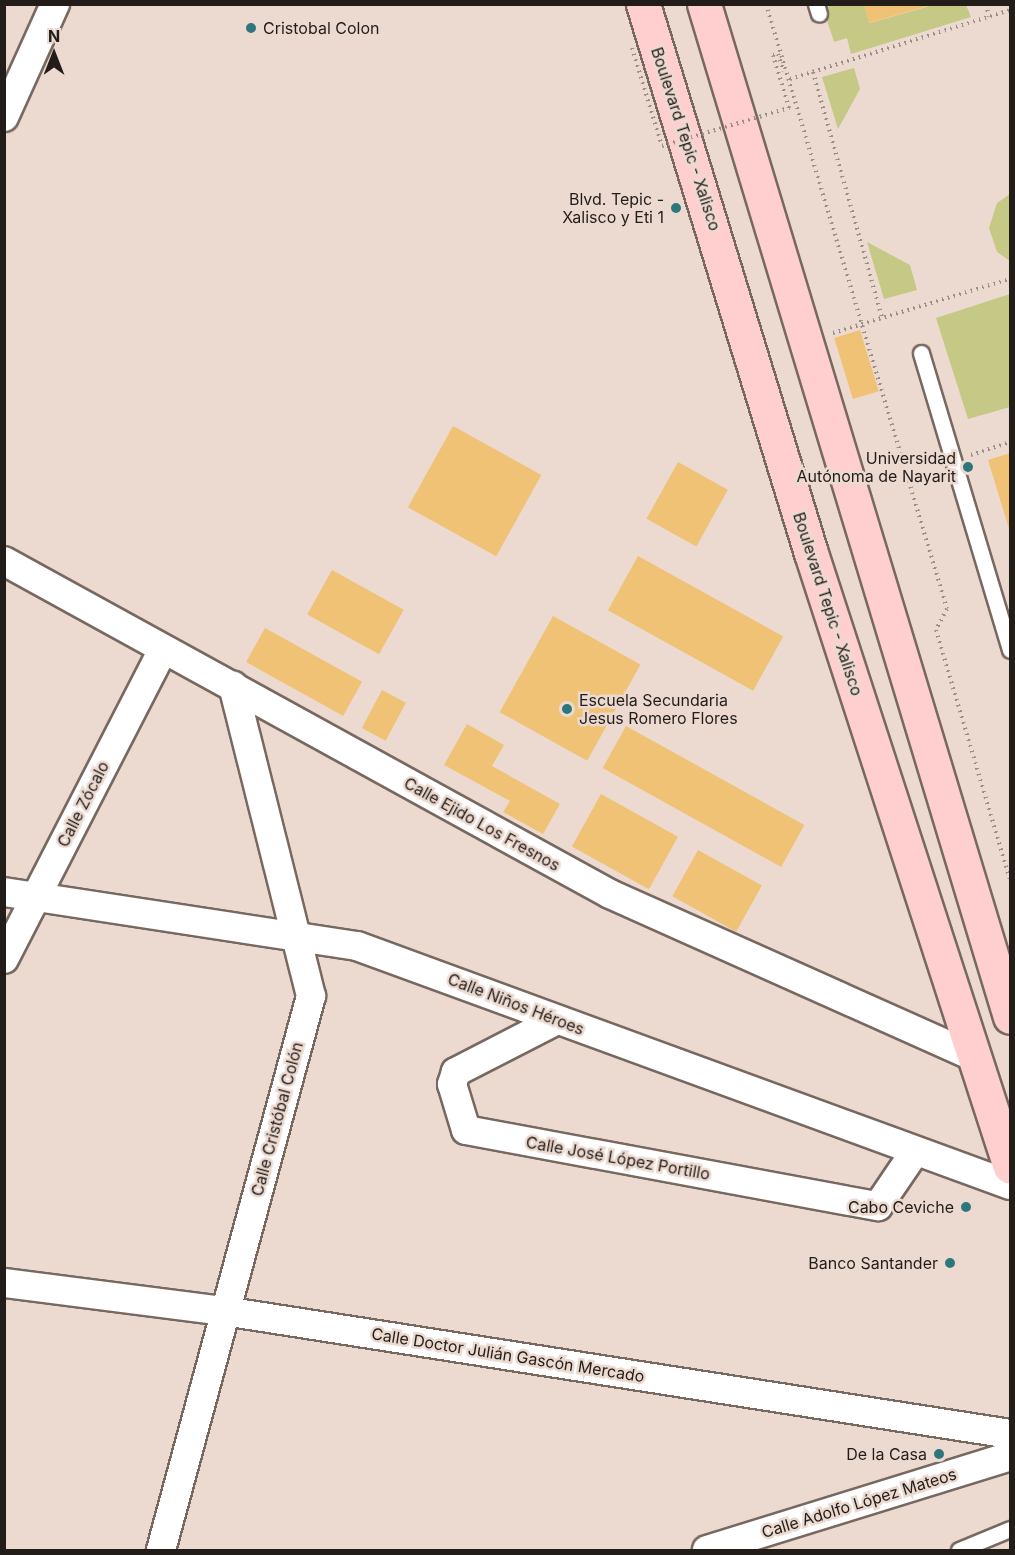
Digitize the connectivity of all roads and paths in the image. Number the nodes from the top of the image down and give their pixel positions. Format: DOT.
graph roads {
  1 [pos="56,4"];
  2 [pos="643,4"];
  3 [pos="704,4"];
  4 [pos="766,4"];
  5 [pos="986,4"];
  6 [pos="1011,10"];
  7 [pos="989,17"];
  8 [pos="632,48"];
  9 [pos="786,71"];
  10 [pos="813,72"];
  11 [pos="790,79"];
  12 [pos="4,117"];
  13 [pos="1011,279"];
  14 [pos="882,318"];
  15 [pos="861,325"];
  16 [pos="806,340"];
  17 [pos="921,352"];
  18 [pos="1011,442"];
  19 [pos="953,460"];
  20 [pos="4,561"];
  21 [pos="163,649"];
  22 [pos="1011,650"];
  23 [pos="233,686"];
  24 [pos="1011,880"];
  25 [pos="4,892"];
  26 [pos="35,897"];
  27 [pos="298,936"];
  28 [pos="4,959"];
  29 [pos="1011,1017"];
  30 [pos="557,1020"];
  31 [pos="975,1057"];
  32 [pos="914,1153"];
  33 [pos="1011,1167"];
  34 [pos="1011,1185"];
  35 [pos="4,1283"];
  36 [pos="224,1311"];
  37 [pos="1011,1434"];
  38 [pos="1010,1457"];
  39 [pos="1011,1529"];
  40 [pos="161,1551"];
  41 [pos="707,1551"];
  42 [pos="959,1551"];
  1 -- 12 [label="street"];
  2 -- 31 [label="main road, Boulevard Tepic - Xalisco"];
  3 -- 16 [label="main road"];
  4 -- 9 [label="path"];
  5 -- 7 [label="path"];
  6 -- 7 [label="path"];
  7 -- 10 [label="path"];
  8 -- 9 [label="path, bridge"];
  9 -- 11 [label="path"];
  10 -- 11 [label="path"];
  10 -- 14 [label="path"];
  11 -- 15 [label="path"];
  13 -- 14 [label="path"];
  14 -- 15 [label="path"];
  15 -- 16 [label="path"];
  15 -- 24 [label="path"];
  16 -- 29 [label="main road"];
  17 -- 19 [label="lane"];
  18 -- 19 [label="path"];
  19 -- 22 [label="lane"];
  20 -- 21 [label="street, Calle Ejido Los Fresnos"];
  21 -- 23 [label="street, Calle Ejido Los Fresnos"];
  21 -- 26 [label="street, Calle Zócalo"];
  23 -- 27 [label="street, Calle Cristóbal Colón"];
  23 -- 31 [label="street, Calle Ejido Los Fresnos"];
  25 -- 26 [label="street, Calle Niños Héroes"];
  26 -- 27 [label="street, Calle Niños Héroes"];
  26 -- 28 [label="street, Calle Zócalo"];
  27 -- 30 [label="street, Calle Niños Héroes"];
  27 -- 36 [label="street, Calle Cristóbal Colón"];
  30 -- 32 [label="street, Calle Niños Héroes"];
  30 -- 32 [label="street, Calle José López Portillo"];
  31 -- 33 [label="main road, Boulevard Tepic - Xalisco"];
  32 -- 34 [label="street, Calle Niños Héroes"];
  35 -- 36 [label="street, Calle Doctor Julián Gascón Mercado"];
  36 -- 37 [label="street, Calle Doctor Julián Gascón Mercado"];
  36 -- 40 [label="street, Calle Cristóbal Colón"];
  38 -- 41 [label="street, Calle Adolfo López Mateos"];
  39 -- 42 [label="lane"];
}
